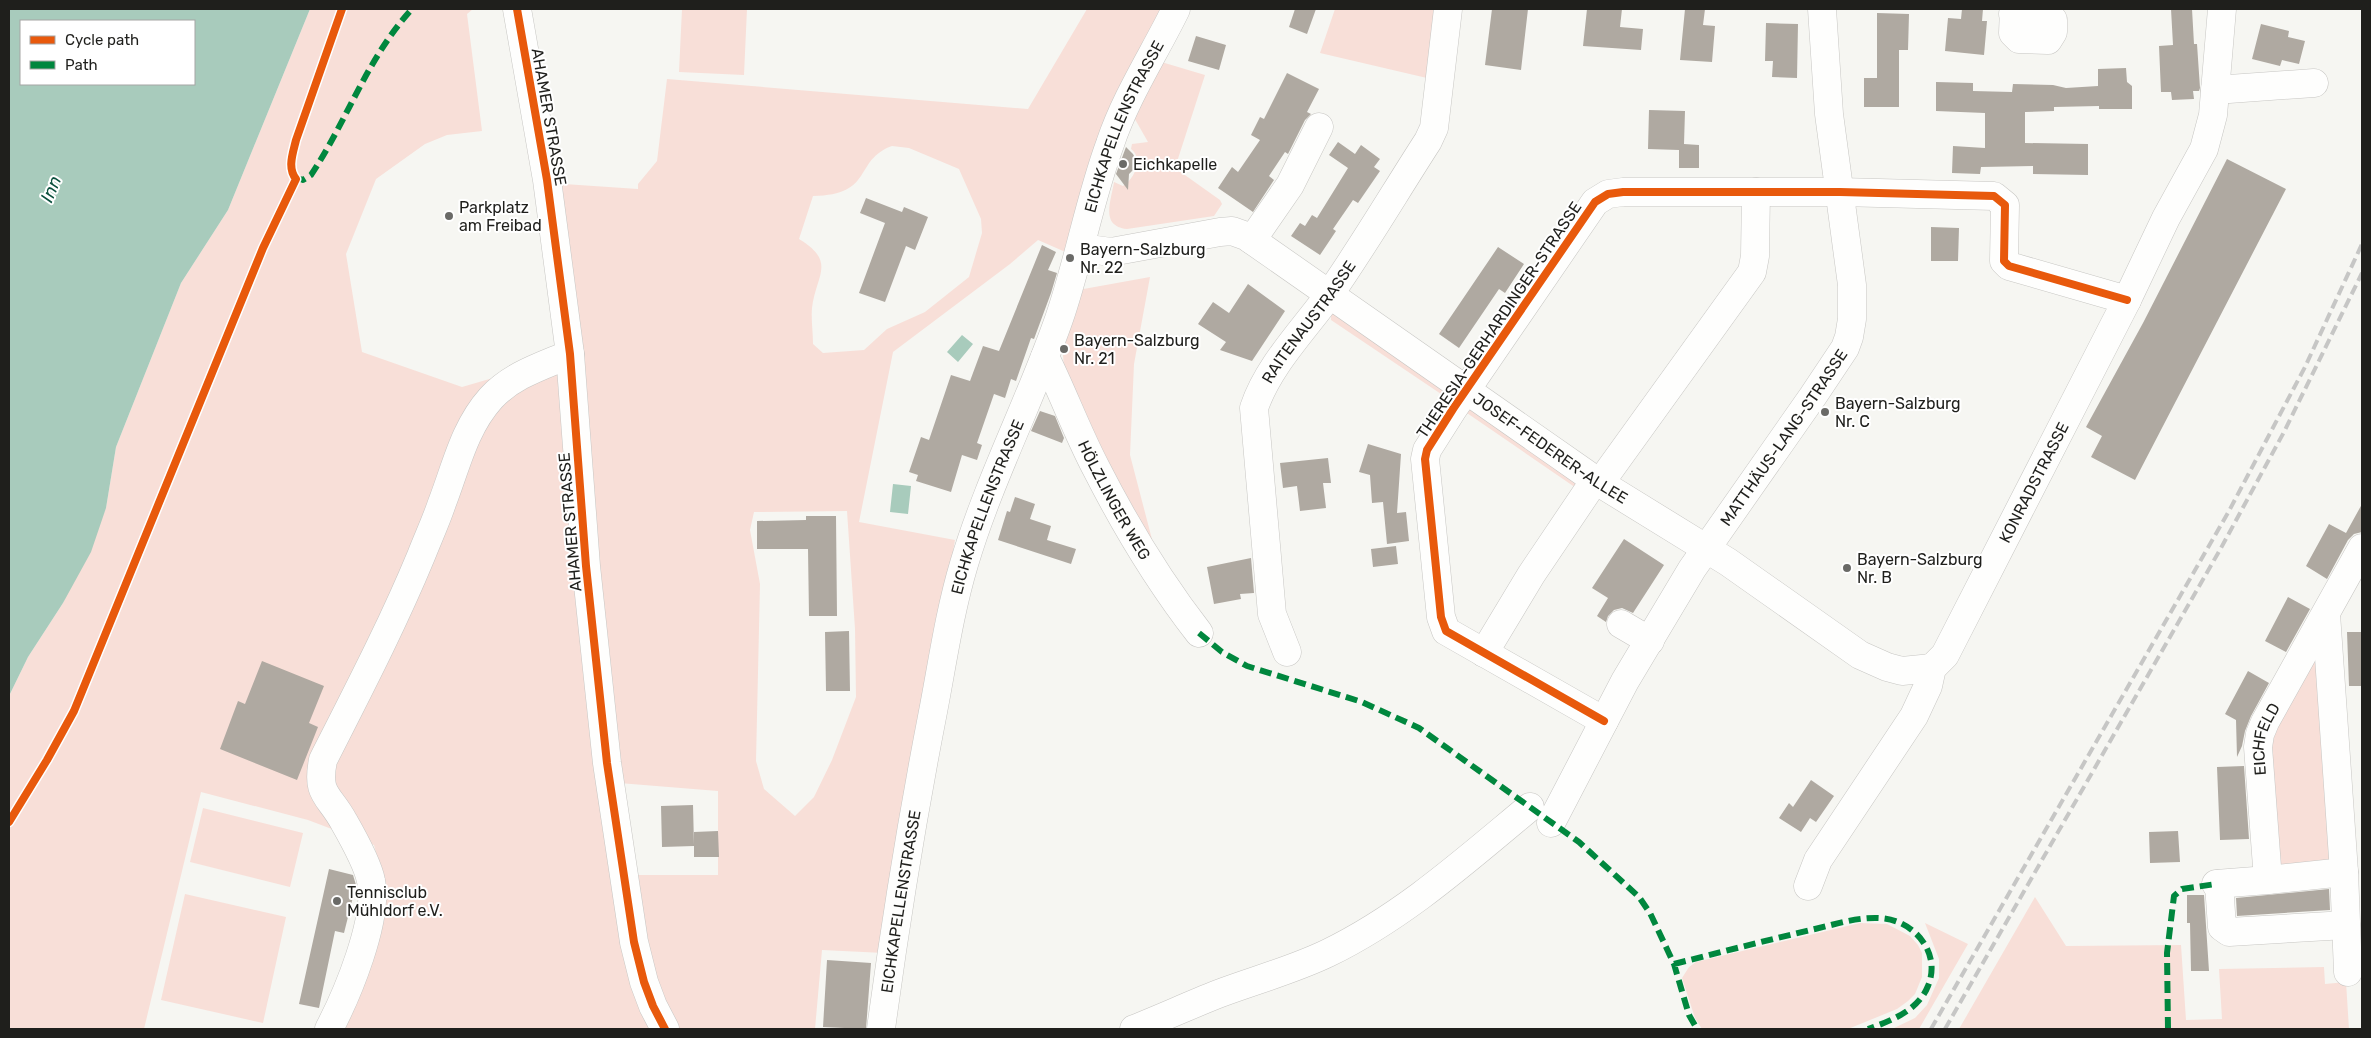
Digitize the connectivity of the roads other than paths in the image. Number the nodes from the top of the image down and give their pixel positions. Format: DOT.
graph roads {
  1 [pos="517,9"];
  2 [pos="1176,9"];
  3 [pos="1448,9"];
  4 [pos="1822,9"];
  5 [pos="2222,9"];
  6 [pos="2314,83"];
  7 [pos="2215,90"];
  8 [pos="1318,127"];
  9 [pos="1756,192"];
  10 [pos="1840,192"];
  11 [pos="1252,240"];
  12 [pos="1081,248"];
  13 [pos="1330,294"];
  14 [pos="2127,300"];
  15 [pos="570,354"];
  16 [pos="1045,357"];
  17 [pos="1466,391"];
  18 [pos="1598,481"];
  19 [pos="2362,548"];
  20 [pos="1707,549"];
  21 [pos="2326,614"];
  22 [pos="1622,624"];
  23 [pos="1199,633"];
  24 [pos="1650,641"];
  25 [pos="1287,652"];
  26 [pos="1484,653"];
  27 [pos="1932,668"];
  28 [pos="1604,722"];
  29 [pos="2344,872"];
  30 [pos="2268,880"];
  31 [pos="1808,886"];
  32 [pos="2352,933"];
  33 [pos="2348,972"];
  34 [pos="329,1029"];
  35 [pos="665,1029"];
  36 [pos="881,1029"];
  37 [pos="1134,1029"];
  1 -- 15 [label="street, AHAMER STRASSE"];
  2 -- 12 [label="street, EICHKAPELLENSTRASSE"];
  3 -- 13 [label="street, RAITENAUSTRASSE"];
  4 -- 10 [label="street, MATTHÄUS-LANG-STRASSE"];
  5 -- 7 [label="street, KONRADSTRASSE"];
  6 -- 7 [label="street"];
  7 -- 14 [label="street, KONRADSTRASSE"];
  8 -- 11 [label="street"];
  9 -- 10 [label="street, THERESIA-GERHARDINGER-STRASSE"];
  9 -- 17 [label="street, THERESIA-GERHARDINGER-STRASSE"];
  9 -- 18 [label="street"];
  10 -- 14 [label="street, THERESIA-GERHARDINGER-STRASSE"];
  10 -- 20 [label="street, MATTHÄUS-LANG-STRASSE"];
  11 -- 12 [label="street, JOSEF-FEDERER-ALLEE"];
  11 -- 13 [label="street, JOSEF-FEDERER-ALLEE"];
  12 -- 16 [label="street, EICHKAPELLENSTRASSE"];
  13 -- 17 [label="street, JOSEF-FEDERER-ALLEE"];
  13 -- 25 [label="street, RAITENAUSTRASSE"];
  14 -- 27 [label="street, KONRADSTRASSE"];
  15 -- 34 [label="street"];
  15 -- 35 [label="street, AHAMER STRASSE"];
  16 -- 23 [label="street, HÖLZLINGER WEG"];
  16 -- 36 [label="street, EICHKAPELLENSTRASSE"];
  17 -- 18 [label="street, JOSEF-FEDERER-ALLEE"];
  17 -- 26 [label="street, THERESIA-GERHARDINGER-STRASSE"];
  18 -- 20 [label="street, JOSEF-FEDERER-ALLEE"];
  18 -- 26 [label="street"];
  19 -- 21 [label="street, EICHFELD"];
  20 -- 24 [label="street, MATTHÄUS-LANG-STRASSE"];
  20 -- 27 [label="street, JOSEF-FEDERER-ALLEE"];
  21 -- 29 [label="street"];
  21 -- 30 [label="street, EICHFELD"];
  22 -- 24 [label="street"];
  24 -- 28 [label="street, MATTHÄUS-LANG-STRASSE"];
  26 -- 28 [label="street, THERESIA-GERHARDINGER-STRASSE"];
  27 -- 31 [label="street, KONRADSTRASSE"];
  28 -- 37 [label="street, MATTHÄUS-LANG-STRASSE"];
  29 -- 30 [label="street"];
  29 -- 32 [label="street"];
  30 -- 32 [label="street"];
  32 -- 33 [label="street"];
}
